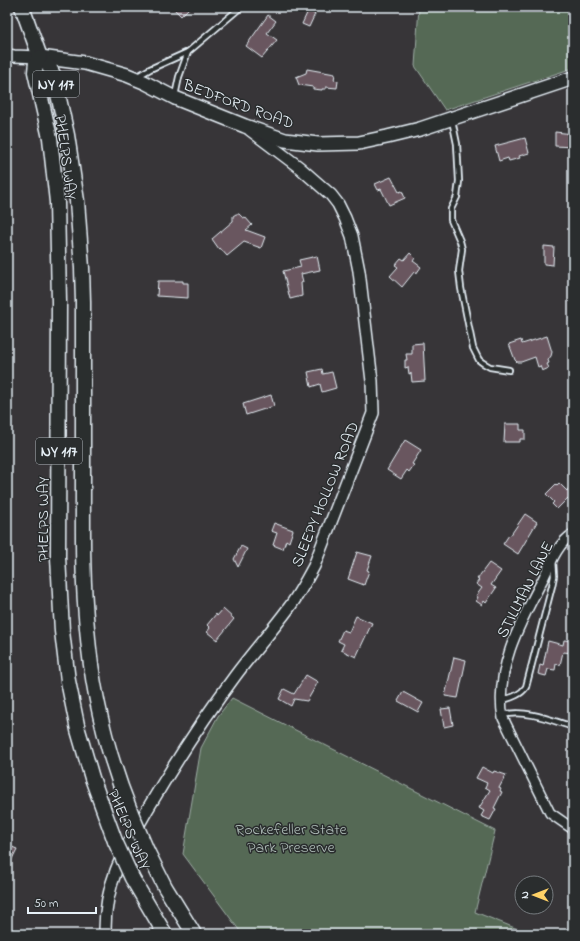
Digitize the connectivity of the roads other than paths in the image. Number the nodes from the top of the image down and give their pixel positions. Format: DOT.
graph roads {
  1 [pos="22,7"];
  2 [pos="241,7"];
  3 [pos="188,52"];
  4 [pos="7,55"];
  5 [pos="40,57"];
  6 [pos="134,78"];
  7 [pos="573,78"];
  8 [pos="175,98"];
  9 [pos="452,118"];
  10 [pos="245,126"];
  11 [pos="509,370"];
  12 [pos="573,534"];
  13 [pos="553,558"];
  14 [pos="500,701"];
  15 [pos="503,715"];
  16 [pos="573,727"];
  17 [pos="573,829"];
  18 [pos="105,934"];
  19 [pos="165,934"];
  20 [pos="194,934"];
  1 -- 5 [label="main road, NY 117"];
  2 -- 3 [label="lane"];
  3 -- 6 [label="lane"];
  3 -- 8 [label="lane"];
  4 -- 5 [label="street"];
  5 -- 6 [label="main road, BEDFORD ROAD"];
  5 -- 19 [label="main road, PHELPS WAY / NY 117, bridge"];
  5 -- 20 [label="main road, PHELPS WAY / NY 117, bridge"];
  6 -- 8 [label="main road, BEDFORD ROAD"];
  7 -- 9 [label="main road, BEDFORD ROAD"];
  8 -- 10 [label="main road, BEDFORD ROAD"];
  9 -- 10 [label="main road, BEDFORD ROAD"];
  9 -- 11 [label="lane"];
  10 -- 18 [label="street, SLEEPY HOLLOW ROAD"];
  12 -- 13 [label="street, STILLMAN LANE"];
  13 -- 14 [label="street, STILLMAN LANE"];
  13 -- 14 [label="lane"];
  14 -- 15 [label="street, STILLMAN LANE"];
  15 -- 16 [label="lane"];
  15 -- 17 [label="street, STILLMAN LANE"];
}
